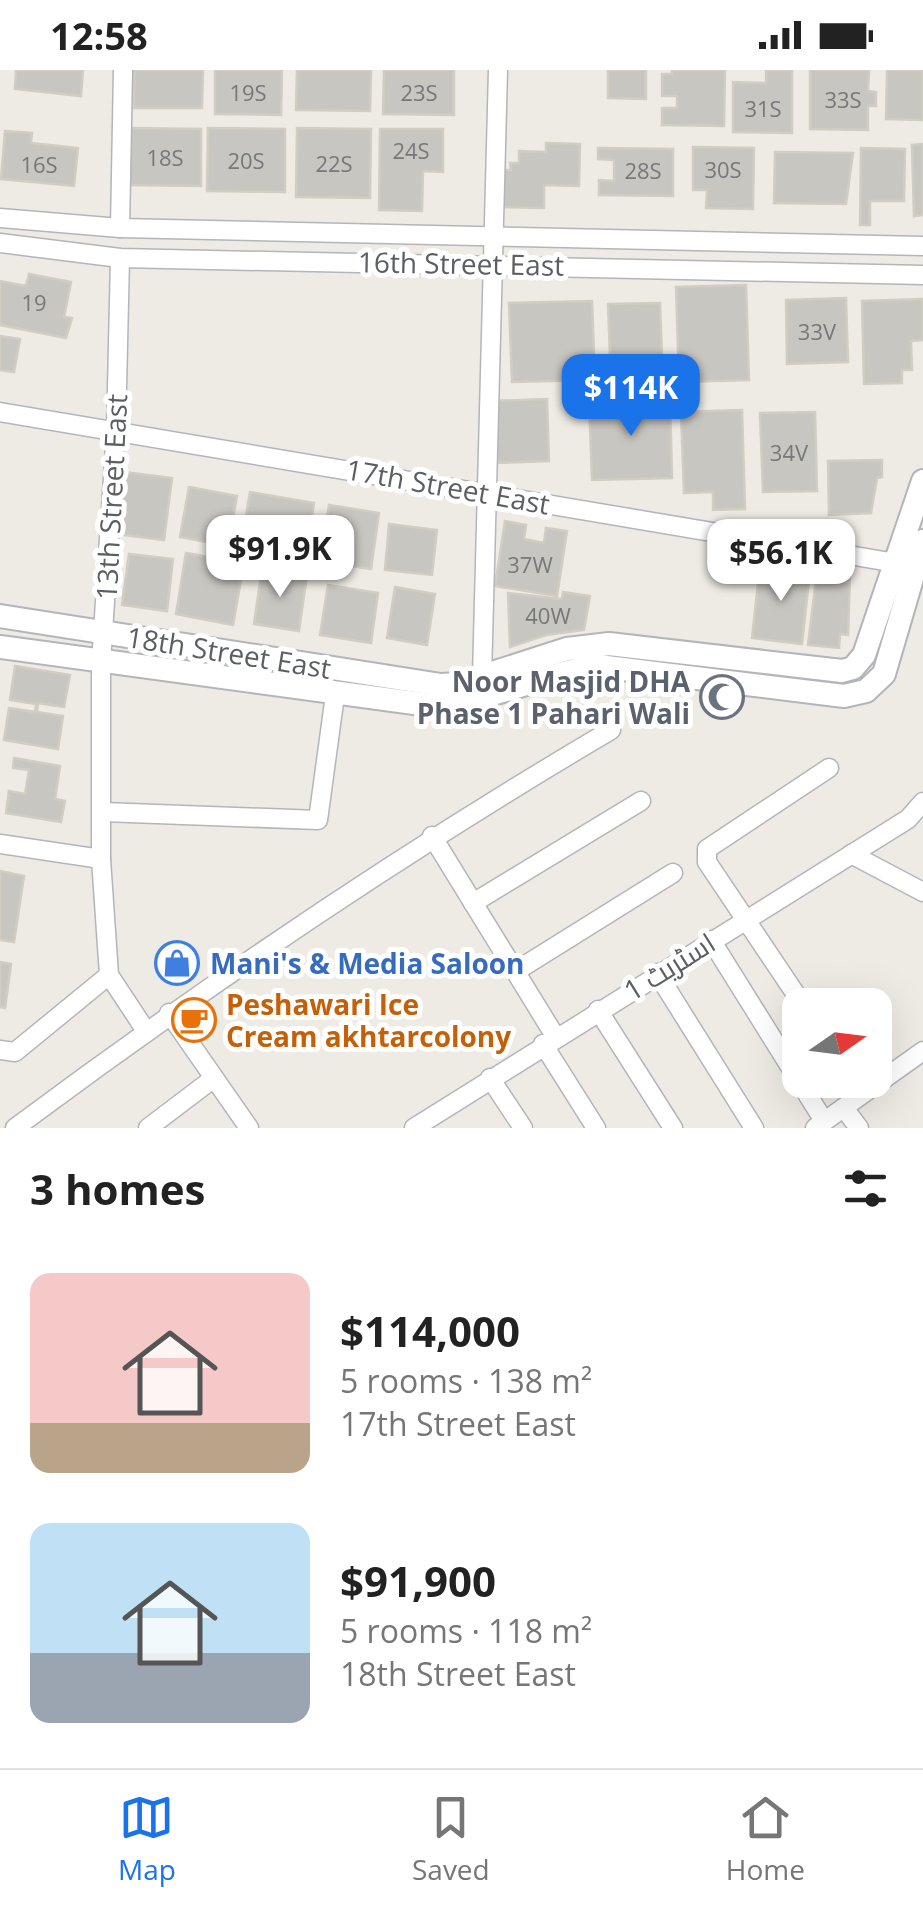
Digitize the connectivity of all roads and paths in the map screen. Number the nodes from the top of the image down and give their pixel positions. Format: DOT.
graph roads {
  1 [pos="123,70"];
  2 [pos="498,70"];
  3 [pos="0,218"];
  4 [pos="120,228"];
  5 [pos="494,238"];
  6 [pos="0,243"];
  7 [pos="923,246"];
  8 [pos="120,258"];
  9 [pos="493,263"];
  10 [pos="923,275"];
  11 [pos="0,412"];
  12 [pos="116,431"];
  13 [pos="923,481"];
  14 [pos="487,492"];
  15 [pos="923,541"];
  16 [pos="896,563"];
  17 [pos="0,616"];
  18 [pos="103,632"];
  19 [pos="0,647"];
  20 [pos="101,664"];
  21 [pos="482,677"];
  22 [pos="458,694"];
  23 [pos="335,695"];
  24 [pos="611,730"];
  25 [pos="830,768"];
  26 [pos="641,801"];
  27 [pos="923,802"];
  28 [pos="103,812"];
  29 [pos="432,836"];
  30 [pos="0,844"];
  31 [pos="850,854"];
  32 [pos="101,859"];
  33 [pos="673,873"];
  34 [pos="923,892"];
  35 [pos="474,903"];
  36 [pos="745,919"];
  37 [pos="711,940"];
  38 [pos="516,972"];
  39 [pos="657,974"];
  40 [pos="109,975"];
  41 [pos="792,988"];
  42 [pos="598,1010"];
  43 [pos="169,1014"];
  44 [pos="146,1031"];
  45 [pos="550,1040"];
  46 [pos="923,1051"];
  47 [pos="5,1055"];
  48 [pos="892,1068"];
  49 [pos="214,1078"];
  50 [pos="490,1078"];
  51 [pos="851,1098"];
  52 [pos="844,1108"];
  53 [pos="819,1125"];
  54 [pos="422,1126"];
  55 [pos="15,1128"];
  56 [pos="148,1128"];
  57 [pos="249,1128"];
  58 [pos="523,1128"];
  59 [pos="596,1128"];
  60 [pos="673,1128"];
  61 [pos="754,1128"];
  62 [pos="859,1128"];
  1 -- 4 [label="street"];
  2 -- 5 [label="street"];
  3 -- 4 [label="street, 16th Street East"];
  4 -- 5 [label="street, 16th Street East"];
  5 -- 7 [label="street, 16th Street East"];
  5 -- 9 [label="street"];
  6 -- 8 [label="street, 16th Street East"];
  8 -- 9 [label="street, 16th Street East"];
  8 -- 12 [label="street, 13th Street East"];
  9 -- 10 [label="street, 16th Street East"];
  9 -- 14 [label="street"];
  11 -- 12 [label="street, 17th Street East"];
  12 -- 14 [label="street, 17th Street East"];
  12 -- 18 [label="street, 13th Street East"];
  13 -- 16 [label="street"];
  14 -- 16 [label="street, 17th Street East"];
  14 -- 21 [label="street"];
  15 -- 22 [label="street"];
  16 -- 21 [label="street"];
  17 -- 18 [label="street, 18th Street East"];
  18 -- 20 [label="street, 13th Street East"];
  18 -- 22 [label="street, 18th Street East"];
  19 -- 20 [label="street, 18th Street East"];
  20 -- 23 [label="street, 18th Street East"];
  20 -- 28 [label="street, 13th Street East"];
  21 -- 22 [label="street"];
  22 -- 23 [label="street, 18th Street East"];
  23 -- 28 [label="street"];
  24 -- 29 [label="street"];
  25 -- 36 [label="street"];
  26 -- 35 [label="street"];
  27 -- 31 [label="street, اسٹریٹ 1"];
  28 -- 32 [label="street, 13th Street East"];
  29 -- 35 [label="street"];
  29 -- 43 [label="street"];
  30 -- 32 [label="street"];
  31 -- 34 [label="street"];
  31 -- 36 [label="street, اسٹریٹ 1"];
  32 -- 40 [label="street, 13th Street East"];
  33 -- 38 [label="street"];
  35 -- 38 [label="street"];
  36 -- 37 [label="street, اسٹریٹ 1"];
  36 -- 41 [label="street"];
  37 -- 39 [label="street, اسٹریٹ 1"];
  37 -- 53 [label="street"];
  38 -- 45 [label="street"];
  39 -- 42 [label="street, اسٹریٹ 1"];
  39 -- 61 [label="street"];
  40 -- 44 [label="street"];
  40 -- 47 [label="street"];
  42 -- 45 [label="street, اسٹریٹ 1"];
  42 -- 60 [label="street"];
  43 -- 44 [label="street"];
  43 -- 49 [label="street"];
  44 -- 55 [label="street"];
  45 -- 50 [label="street, اسٹریٹ 1"];
  45 -- 59 [label="street"];
  46 -- 48 [label="street"];
  49 -- 56 [label="street"];
  49 -- 57 [label="street"];
  50 -- 54 [label="street, اسٹریٹ 1"];
  50 -- 58 [label="street"];
  51 -- 52 [label="street"];
  52 -- 53 [label="street"];
  52 -- 62 [label="street"];
}
